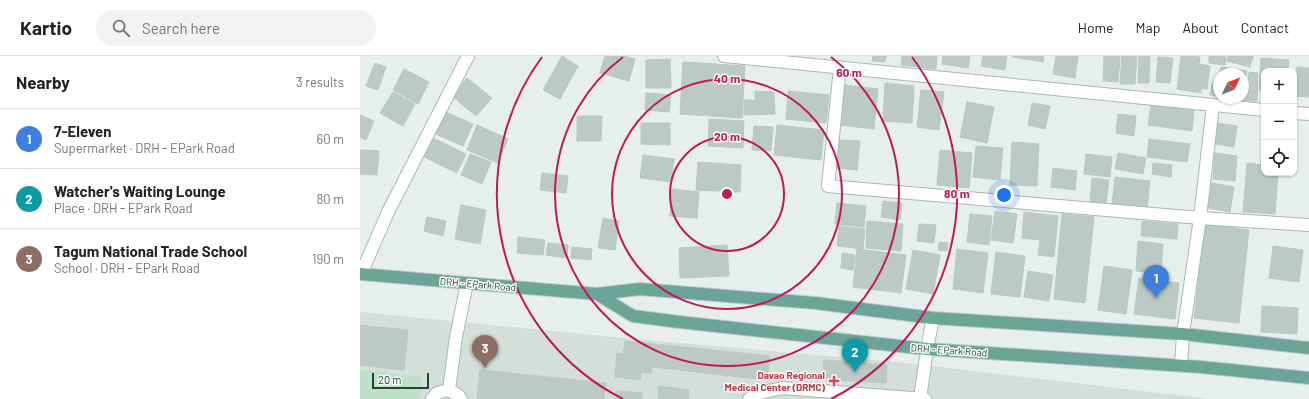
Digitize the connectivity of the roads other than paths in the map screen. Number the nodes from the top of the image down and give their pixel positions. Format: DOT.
graph roads {
  1 [pos="468,56"];
  2 [pos="724,56"];
  3 [pos="840,67"];
  4 [pos="1213,105"];
  5 [pos="1261,110"];
  6 [pos="1297,113"];
  7 [pos="1309,114"];
  8 [pos="1200,218"];
  9 [pos="1309,225"];
  10 [pos="361,274"];
  11 [pos="466,283"];
  12 [pos="597,294"];
  13 [pos="933,318"];
  14 [pos="1183,334"];
  15 [pos="1309,348"];
  16 [pos="927,349"];
  17 [pos="1181,366"];
  18 [pos="1309,378"];
  19 [pos="448,390"];
  20 [pos="432,399"];
  21 [pos="461,399"];
  22 [pos="750,399"];
  23 [pos="922,399"];
  1 -- 10 [label="street"];
  2 -- 3 [label="street"];
  3 -- 4 [label="street"];
  3 -- 8 [label="street"];
  4 -- 5 [label="street"];
  4 -- 8 [label="street"];
  6 -- 7 [label="street"];
  8 -- 9 [label="street"];
  8 -- 14 [label="street"];
  10 -- 11 [label="main road, DRH - EPark Road"];
  11 -- 12 [label="main road, DRH - EPark Road"];
  11 -- 19 [label="street"];
  12 -- 13 [label="main road, DRH - EPark Road"];
  12 -- 16 [label="main road, DRH - EPark Road"];
  13 -- 14 [label="main road, DRH - EPark Road"];
  13 -- 16 [label="street"];
  14 -- 15 [label="main road, DRH - EPark Road"];
  14 -- 17 [label="street"];
  16 -- 17 [label="main road, DRH - EPark Road"];
  16 -- 23 [label="street"];
  17 -- 18 [label="main road, DRH - EPark Road"];
  19 -- 20 [label="street"];
  19 -- 21 [label="street"];
  22 -- 23 [label="street"];
}
